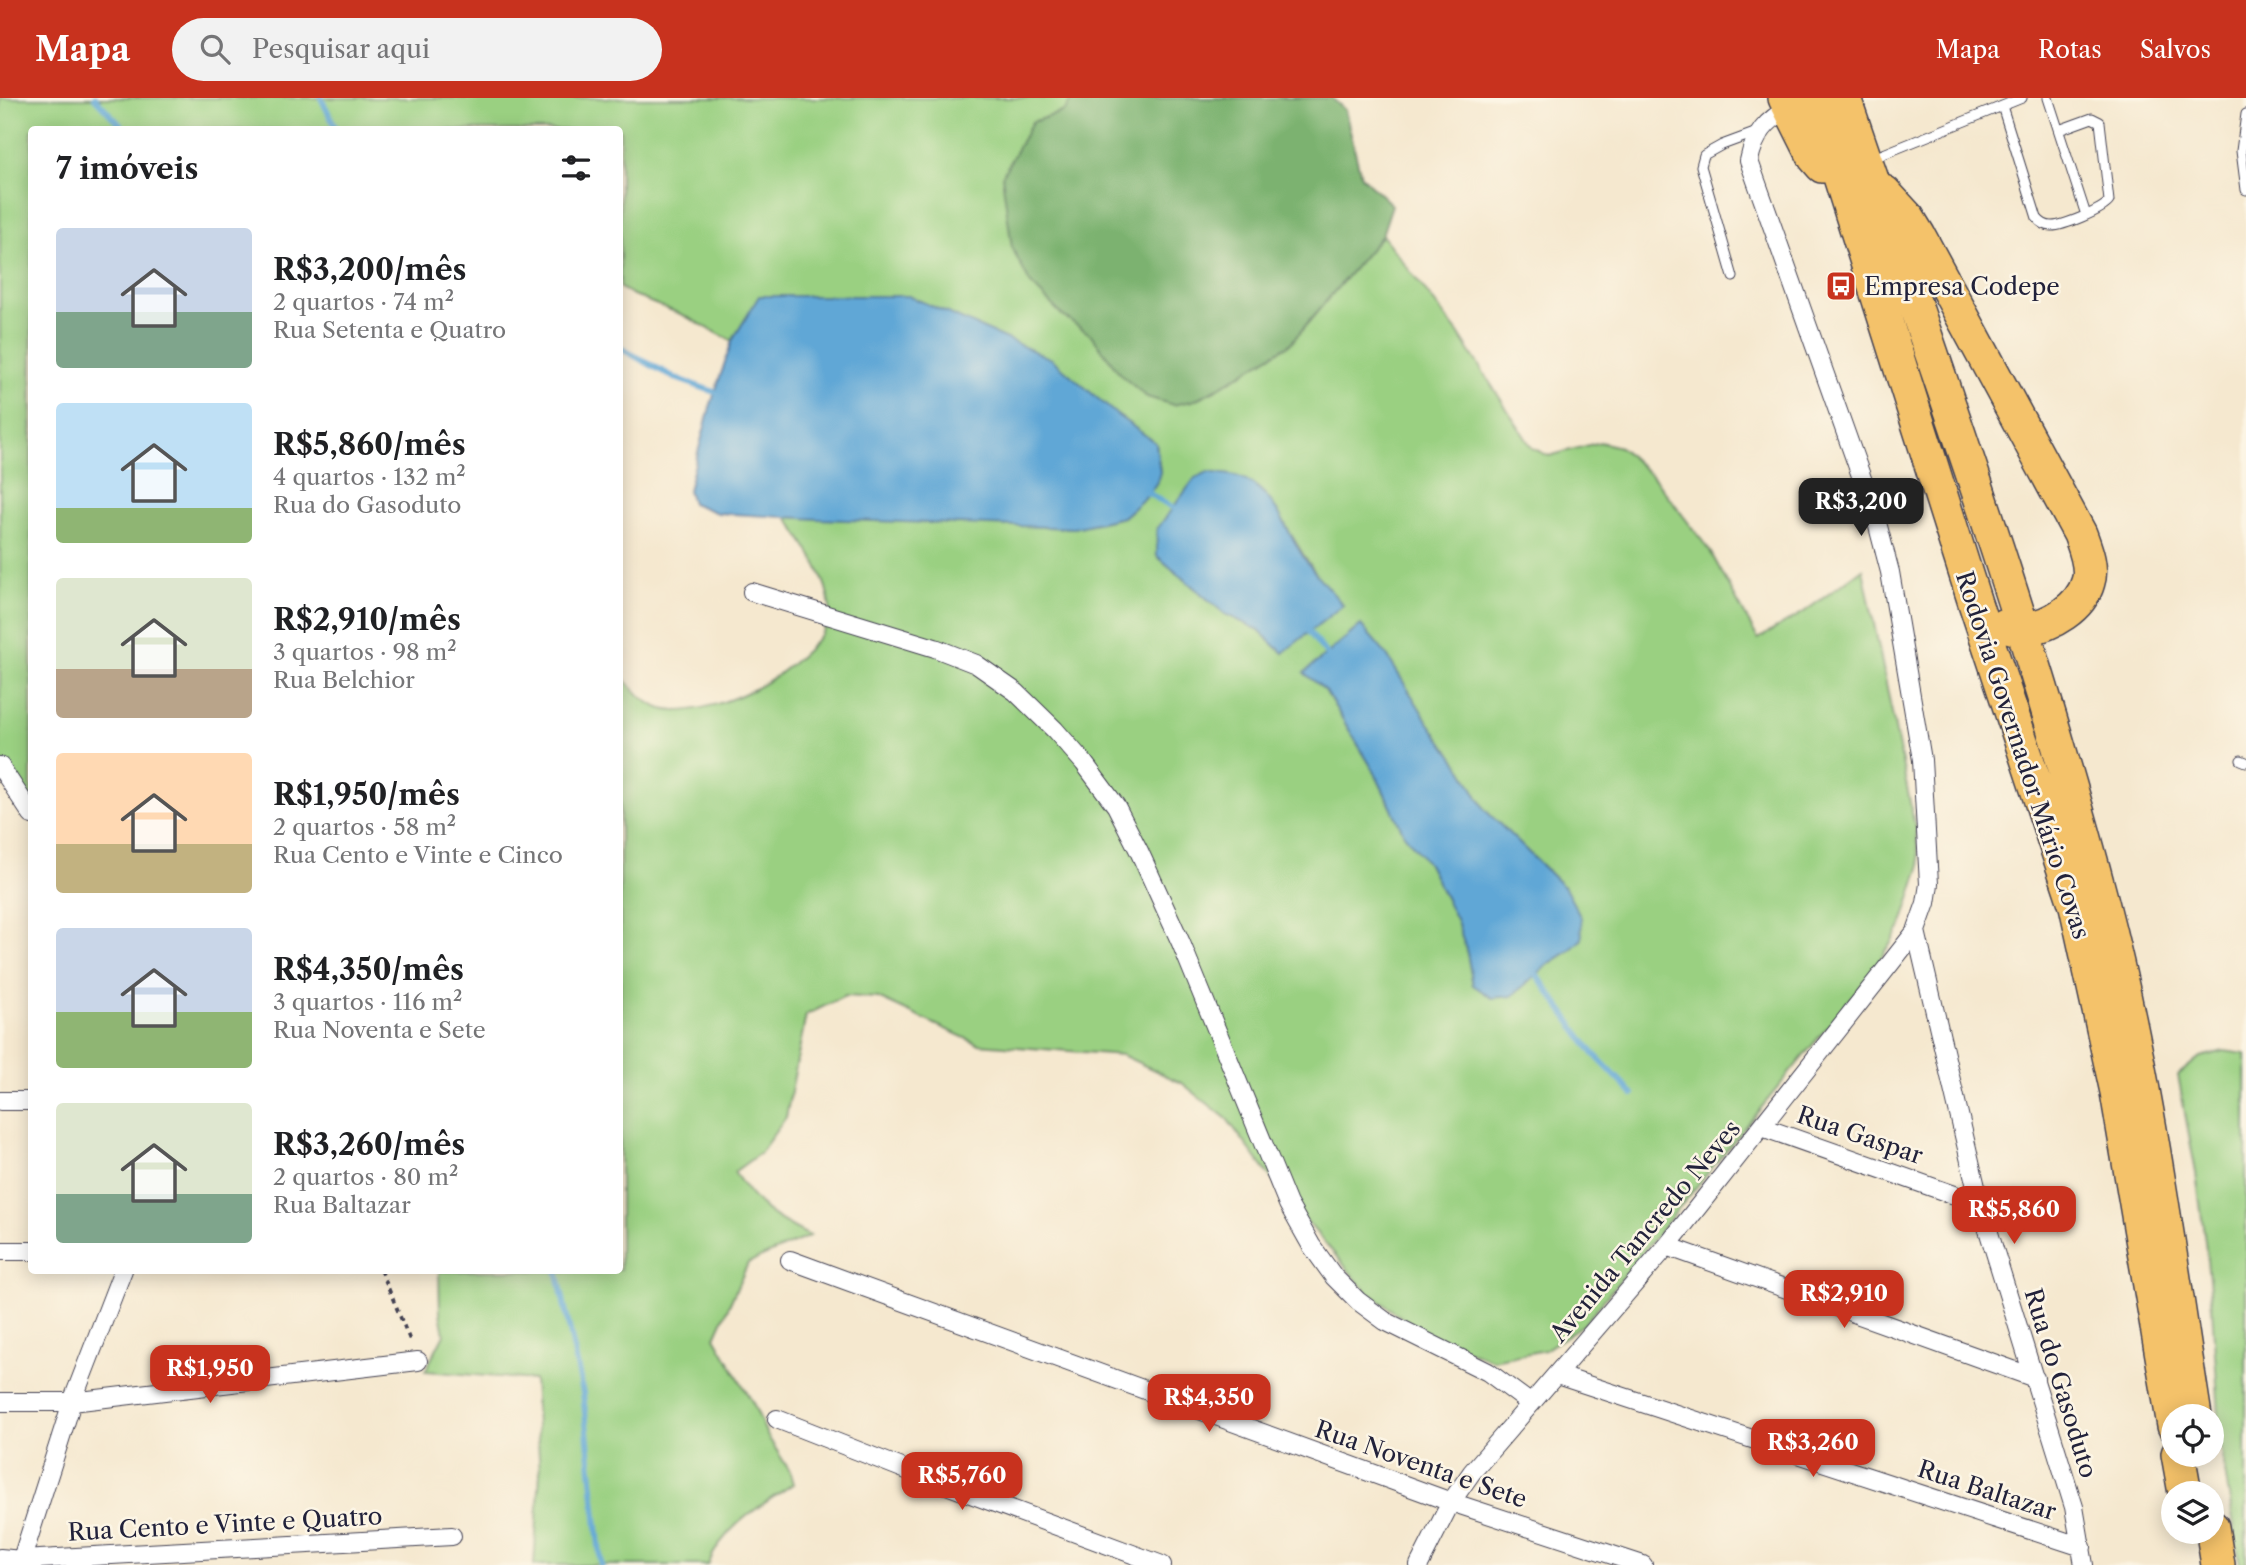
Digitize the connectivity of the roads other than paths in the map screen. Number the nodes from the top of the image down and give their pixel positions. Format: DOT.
graph roads {
  1 [pos="1844,98"];
  2 [pos="2022,98"];
  3 [pos="2048,98"];
  4 [pos="1797,101"];
  5 [pos="2001,106"];
  6 [pos="2246,114"];
  7 [pos="1760,130"];
  8 [pos="2059,130"];
  9 [pos="1860,174"];
  10 [pos="2246,190"];
  11 [pos="2086,215"];
  12 [pos="1732,277"];
  13 [pos="752,592"];
  14 [pos="1975,603"];
  15 [pos="2024,629"];
  16 [pos="0,766"];
  17 [pos="28,809"];
  18 [pos="1916,931"];
  19 [pos="0,1101"];
  20 [pos="28,1101"];
  21 [pos="1762,1127"];
  22 [pos="1980,1204"];
  23 [pos="1667,1246"];
  24 [pos="0,1251"];
  25 [pos="28,1251"];
  26 [pos="790,1260"];
  27 [pos="121,1274"];
  28 [pos="418,1361"];
  29 [pos="1557,1375"];
  30 [pos="2035,1378"];
  31 [pos="0,1402"];
  32 [pos="72,1402"];
  33 [pos="1531,1404"];
  34 [pos="2170,1404"];
  35 [pos="2193,1404"];
  36 [pos="777,1419"];
  37 [pos="1451,1502"];
  38 [pos="452,1536"];
  39 [pos="2193,1544"];
  40 [pos="2215,1544"];
  41 [pos="2082,1547"];
  42 [pos="0,1558"];
  43 [pos="21,1562"];
  44 [pos="1162,1565"];
  45 [pos="1419,1565"];
  46 [pos="1643,1565"];
  47 [pos="2084,1565"];
  48 [pos="2197,1565"];
  49 [pos="2218,1565"];
  1 -- 9 [label="highway, Rodovia Governador Mário Covas"];
  2 -- 5 [label="lane"];
  3 -- 8 [label="lane"];
  4 -- 7 [label="street"];
  4 -- 9 [label="highway"];
  5 -- 9 [label="lane"];
  5 -- 11 [label="lane"];
  6 -- 10 [label="lane"];
  7 -- 12 [label="lane"];
  7 -- 18 [label="street"];
  8 -- 11 [label="lane"];
  8 -- 11 [label="lane"];
  9 -- 14 [label="highway, Rodovia Governador Mário Covas"];
  9 -- 15 [label="highway, Rodovia Governador Mário Covas"];
  9 -- 15 [label="highway"];
  13 -- 33 [label="street"];
  14 -- 15 [label="highway"];
  14 -- 34 [label="highway, Rodovia Governador Mário Covas"];
  15 -- 35 [label="highway, Rodovia Governador Mário Covas"];
  16 -- 17 [label="street"];
  18 -- 21 [label="street, Avenida Tancredo Neves"];
  18 -- 22 [label="street, Rua do Gasoduto"];
  19 -- 20 [label="street"];
  21 -- 22 [label="street, Rua Gaspar"];
  21 -- 23 [label="street, Avenida Tancredo Neves"];
  22 -- 30 [label="street, Rua do Gasoduto"];
  23 -- 29 [label="street, Avenida Tancredo Neves"];
  23 -- 30 [label="street"];
  24 -- 25 [label="street"];
  26 -- 37 [label="street, Rua Noventa e Sete"];
  27 -- 32 [label="street"];
  28 -- 32 [label="street"];
  29 -- 33 [label="street, Avenida Tancredo Neves"];
  29 -- 41 [label="street, Rua Baltazar"];
  30 -- 41 [label="street, Rua do Gasoduto"];
  31 -- 32 [label="street"];
  32 -- 43 [label="street"];
  33 -- 37 [label="street, Avenida Tancredo Neves"];
  36 -- 44 [label="street"];
  37 -- 45 [label="street, Avenida Tancredo Neves"];
  37 -- 46 [label="street, Rua Noventa e Sete"];
  38 -- 43 [label="street, Rua Cento e Vinte e Quatro"];
  39 -- 48 [label="highway"];
  40 -- 49 [label="highway"];
  41 -- 47 [label="street, Rua do Gasoduto"];
  42 -- 43 [label="street, Rua Cento e Vinte e Quatro"];
}
